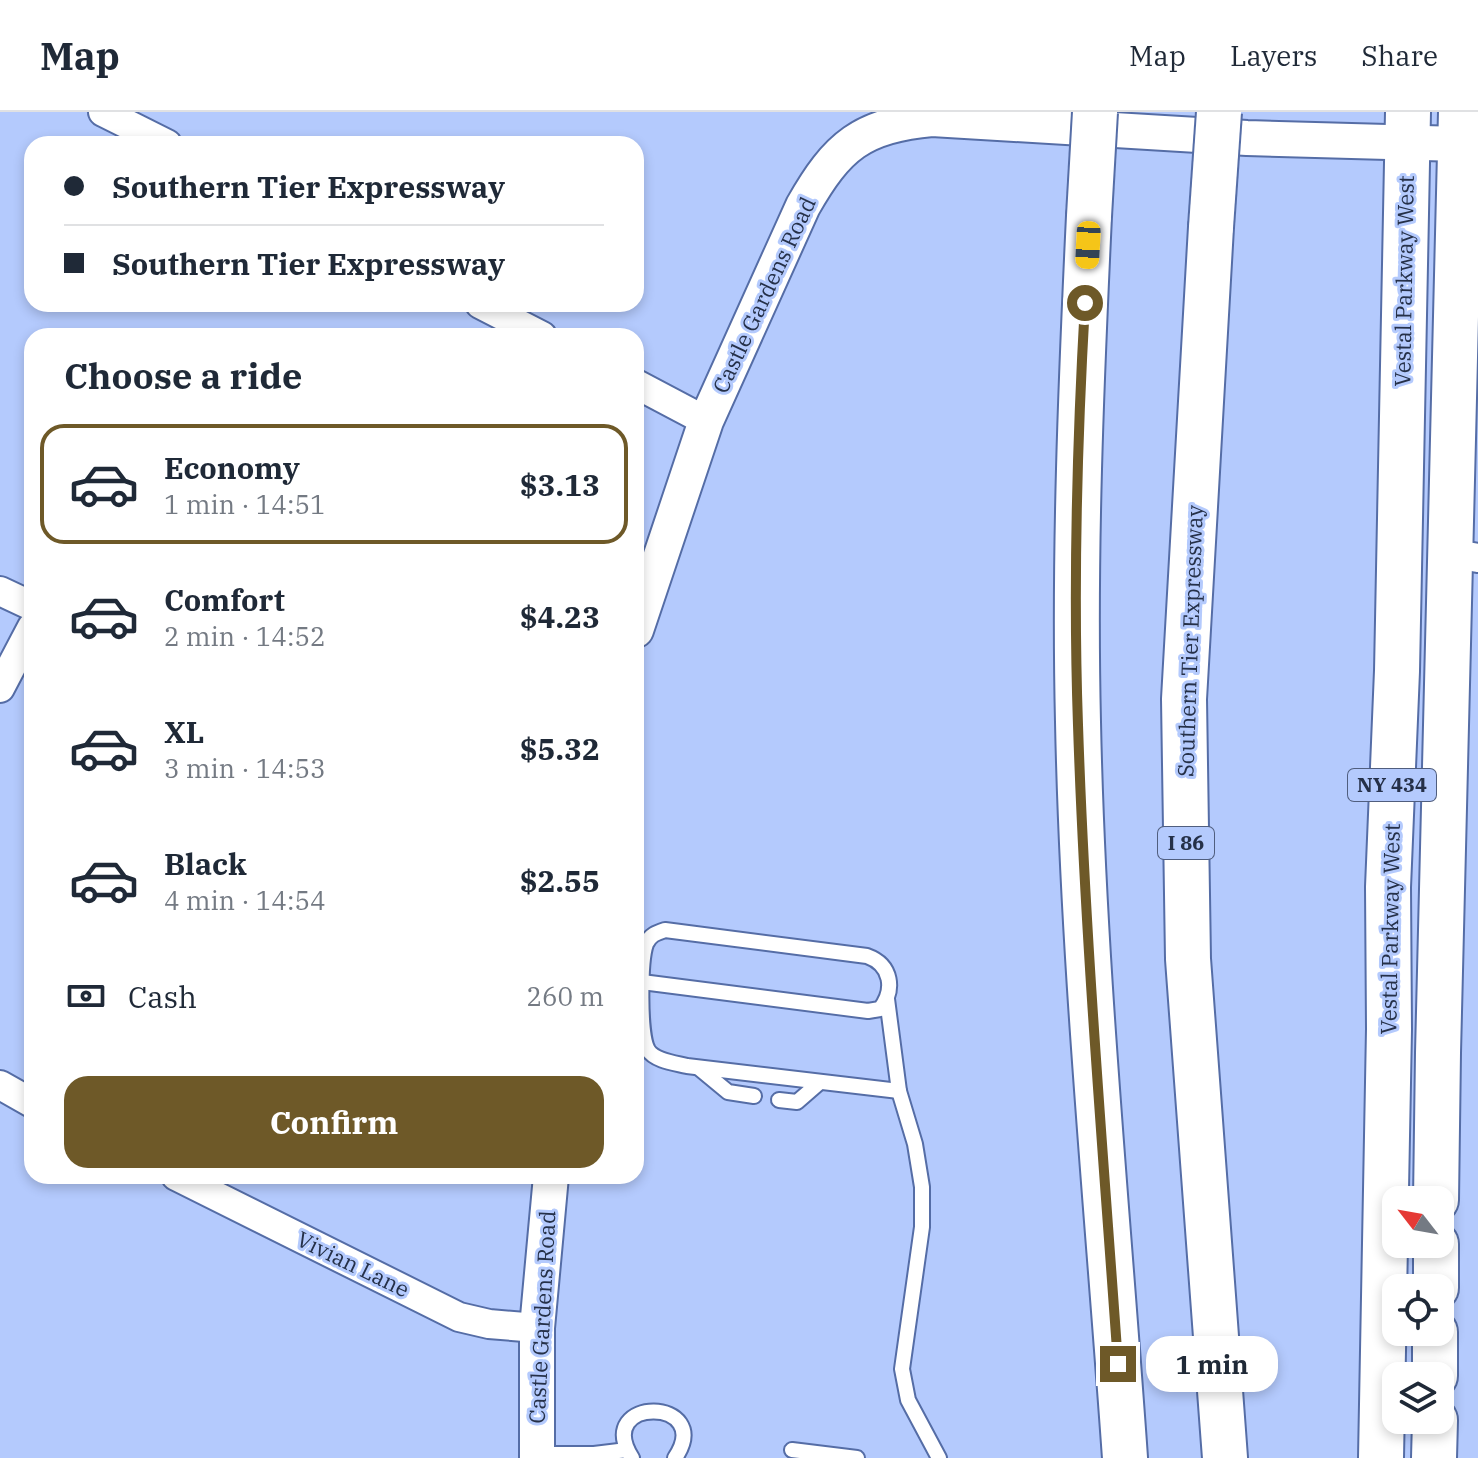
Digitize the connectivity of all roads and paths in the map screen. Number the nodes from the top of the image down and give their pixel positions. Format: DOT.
graph roads {
  1 [pos="103,112"];
  2 [pos="1095,112"];
  3 [pos="1219,112"];
  4 [pos="889,118"];
  5 [pos="1407,127"];
  6 [pos="1460,128"];
  7 [pos="151,136"];
  8 [pos="496,312"];
  9 [pos="526,328"];
  10 [pos="644,388"];
  11 [pos="706,421"];
  12 [pos="1464,556"];
  13 [pos="0,591"];
  14 [pos="24,602"];
  15 [pos="644,606"];
  16 [pos="24,642"];
  17 [pos="0,688"];
  18 [pos="644,955"];
  19 [pos="644,983"];
  20 [pos="887,999"];
  21 [pos="644,1042"];
  22 [pos="699,1068"];
  23 [pos="820,1082"];
  24 [pos="0,1085"];
  25 [pos="899,1091"];
  26 [pos="754,1096"];
  27 [pos="24,1098"];
  28 [pos="779,1100"];
  29 [pos="192,1184"];
  30 [pos="550,1184"];
  31 [pos="1437,1186"];
  32 [pos="537,1328"];
  33 [pos="1435,1434"];
  34 [pos="792,1450"];
  35 [pos="629,1454"];
  36 [pos="536,1456"];
  37 [pos="594,1456"];
  38 [pos="675,1458"];
  39 [pos="857,1458"];
  40 [pos="939,1458"];
  41 [pos="1125,1458"];
  42 [pos="1225,1458"];
  43 [pos="1381,1458"];
  44 [pos="1434,1458"];
  1 -- 7 [label="street"];
  2 -- 41 [label="main road, bridge"];
  3 -- 42 [label="main road, Southern Tier Expressway / I 86, bridge"];
  4 -- 5 [label="street, Castle Gardens Road"];
  4 -- 11 [label="street, Castle Gardens Road"];
  5 -- 6 [label="street, Castle Gardens Road"];
  5 -- 43 [label="main road, Vestal Parkway West / NY 434"];
  6 -- 12 [label="main road, NY 434"];
  8 -- 9 [label="street"];
  10 -- 11 [label="street"];
  11 -- 15 [label="street, Castle Gardens Road"];
  12 -- 31 [label="main road, NY 434"];
  13 -- 14 [label="street"];
  16 -- 17 [label="street"];
  18 -- 20 [label="lane"];
  19 -- 20 [label="lane"];
  20 -- 25 [label="lane"];
  21 -- 22 [label="lane"];
  22 -- 23 [label="lane"];
  22 -- 26 [label="lane"];
  23 -- 25 [label="lane"];
  23 -- 28 [label="lane"];
  24 -- 27 [label="street"];
  25 -- 40 [label="lane"];
  29 -- 32 [label="street, Vivian Lane"];
  30 -- 32 [label="street, Castle Gardens Road"];
  32 -- 36 [label="street, Castle Gardens Road"];
  33 -- 44 [label="main road"];
  34 -- 39 [label="lane"];
  35 -- 37 [label="lane"];
  35 -- 38 [label="lane"];
  36 -- 37 [label="lane"];
}
